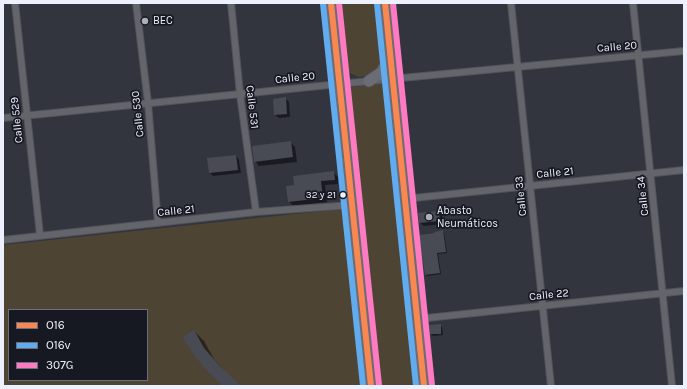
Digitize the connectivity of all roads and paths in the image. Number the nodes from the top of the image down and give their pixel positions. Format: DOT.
graph roads {
  1 [pos="15,3"];
  2 [pos="136,3"];
  3 [pos="231,3"];
  4 [pos="331,3"];
  5 [pos="385,3"];
  6 [pos="511,3"];
  7 [pos="633,3"];
  8 [pos="684,51"];
  9 [pos="639,56"];
  10 [pos="390,57"];
  11 [pos="518,66"];
  12 [pos="393,79"];
  13 [pos="369,82"];
  14 [pos="339,84"];
  15 [pos="240,94"];
  16 [pos="148,103"];
  17 [pos="27,116"];
  18 [pos="3,118"];
  19 [pos="684,170"];
  20 [pos="651,174"];
  21 [pos="530,186"];
  22 [pos="404,199"];
  23 [pos="352,205"];
  24 [pos="256,212"];
  25 [pos="158,223"];
  26 [pos="40,236"];
  27 [pos="3,240"];
  28 [pos="684,291"];
  29 [pos="663,293"];
  30 [pos="542,306"];
  31 [pos="417,319"];
  32 [pos="371,386"];
  33 [pos="424,386"];
  34 [pos="551,386"];
  35 [pos="672,386"];
  1 -- 17 [label="street, Calle 529"];
  2 -- 16 [label="street, Calle 530"];
  3 -- 15 [label="street, Calle 531"];
  4 -- 14 [label="highway"];
  5 -- 10 [label="highway"];
  6 -- 11 [label="street, Calle 33"];
  7 -- 9 [label="street, Calle 34"];
  8 -- 9 [label="street, Calle 20"];
  9 -- 11 [label="street, Calle 20"];
  9 -- 20 [label="street, Calle 34"];
  10 -- 12 [label="highway"];
  10 -- 13 [label="highway"];
  11 -- 12 [label="street, Calle 20"];
  11 -- 21 [label="street, Calle 33"];
  12 -- 13 [label="street, Calle 20"];
  12 -- 22 [label="highway"];
  13 -- 14 [label="street, Calle 20"];
  14 -- 15 [label="street, Calle 20"];
  14 -- 23 [label="highway"];
  15 -- 16 [label="street, Calle 20"];
  15 -- 24 [label="street, Calle 531"];
  16 -- 17 [label="street, Calle 20"];
  16 -- 25 [label="street, Calle 530"];
  17 -- 18 [label="street, Calle 20"];
  17 -- 26 [label="street, Calle 529"];
  19 -- 20 [label="street, Calle 21"];
  20 -- 21 [label="street, Calle 21"];
  20 -- 29 [label="street, Calle 34"];
  21 -- 22 [label="street, Calle 21"];
  21 -- 30 [label="street, Calle 33"];
  22 -- 31 [label="highway"];
  23 -- 24 [label="street, Calle 21"];
  23 -- 32 [label="highway"];
  24 -- 25 [label="street, Calle 21"];
  25 -- 26 [label="street, Calle 21"];
  26 -- 27 [label="street, Calle 21"];
  28 -- 29 [label="street, Calle 22"];
  29 -- 30 [label="street, Calle 22"];
  29 -- 35 [label="street, Calle 34"];
  30 -- 31 [label="street, Calle 22"];
  30 -- 34 [label="street, Calle 33"];
  31 -- 33 [label="highway"];
}
